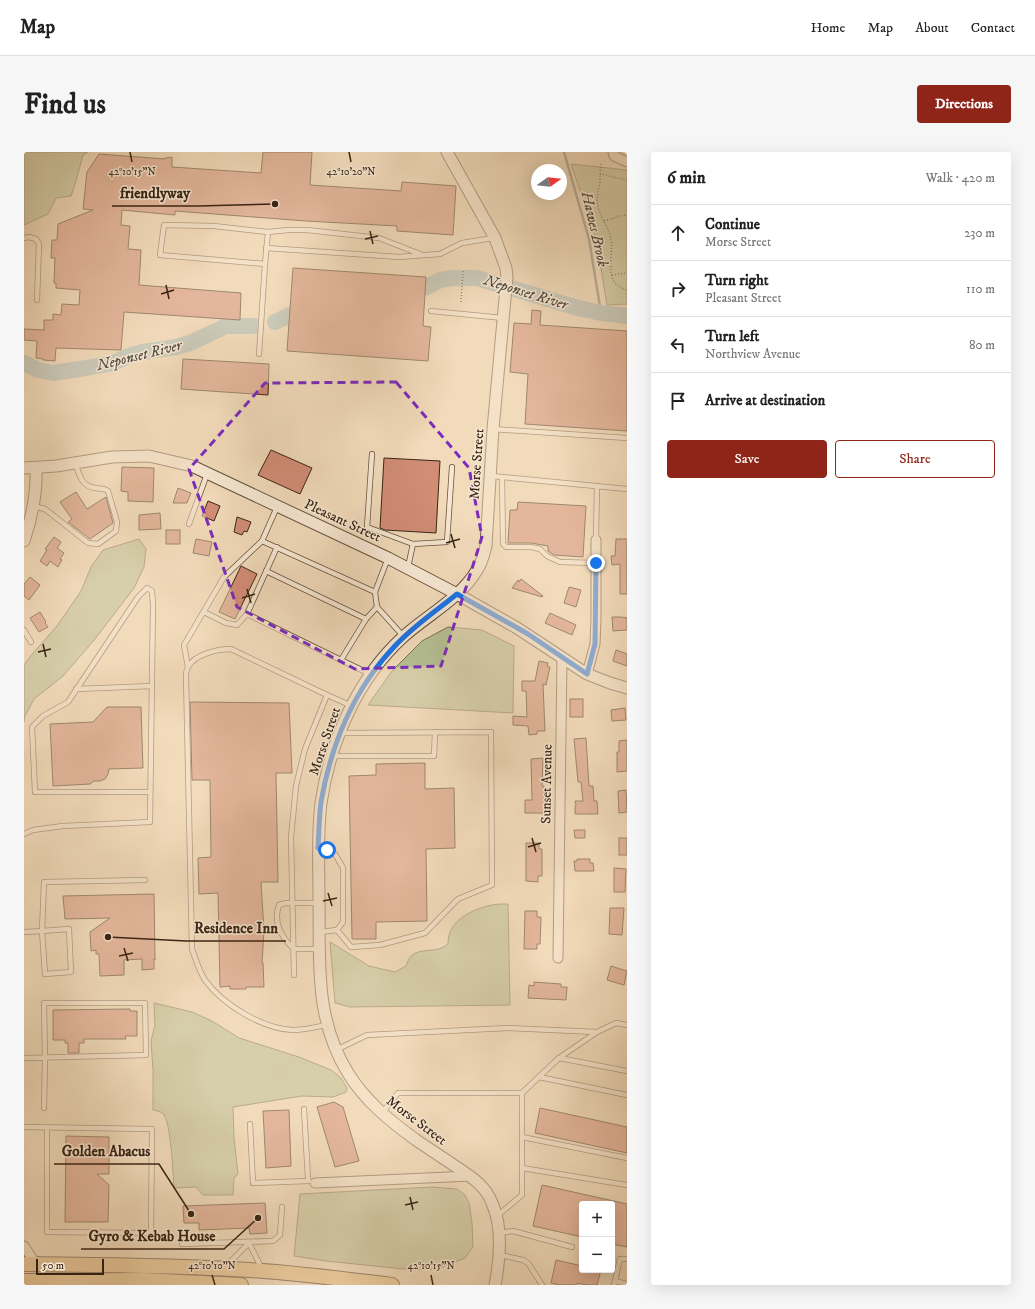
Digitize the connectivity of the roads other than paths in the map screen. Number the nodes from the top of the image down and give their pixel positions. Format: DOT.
graph roads {
  1 [pos="447,152"];
  2 [pos="613,152"];
  3 [pos="627,162"];
  4 [pos="268,232"];
  5 [pos="24,238"];
  6 [pos="495,238"];
  7 [pos="266,248"];
  8 [pos="420,254"];
  9 [pos="265,264"];
  10 [pos="37,300"];
  11 [pos="431,311"];
  12 [pos="503,318"];
  13 [pos="259,354"];
  14 [pos="493,429"];
  15 [pos="627,438"];
  16 [pos="372,454"];
  17 [pos="75,462"];
  18 [pos="452,467"];
  19 [pos="24,468"];
  20 [pos="36,468"];
  21 [pos="207,474"];
  22 [pos="490,476"];
  23 [pos="502,477"];
  24 [pos="597,486"];
  25 [pos="627,489"];
  26 [pos="278,506"];
  27 [pos="30,511"];
  28 [pos="189,524"];
  29 [pos="596,540"];
  30 [pos="24,541"];
  31 [pos="262,541"];
  32 [pos="412,544"];
  33 [pos="277,547"];
  34 [pos="388,558"];
  35 [pos="596,563"];
  36 [pos="407,569"];
  37 [pos="266,571"];
  38 [pos="375,592"];
  39 [pos="457,594"];
  40 [pos="376,607"];
  41 [pos="204,612"];
  42 [pos="247,614"];
  43 [pos="366,619"];
  44 [pos="24,630"];
  45 [pos="404,637"];
  46 [pos="31,642"];
  47 [pos="562,658"];
  48 [pos="341,660"];
  49 [pos="188,667"];
  50 [pos="587,674"];
  51 [pos="371,675"];
  52 [pos="152,686"];
  53 [pos="627,688"];
  54 [pos="76,689"];
  55 [pos="326,695"];
  56 [pos="352,706"];
  57 [pos="435,732"];
  58 [pos="340,733"];
  59 [pos="332,756"];
  60 [pos="150,792"];
  61 [pos="24,834"];
  62 [pos="318,848"];
  63 [pos="145,880"];
  64 [pos="293,903"];
  65 [pos="319,903"];
  66 [pos="337,930"];
  67 [pos="42,931"];
  68 [pos="24,932"];
  69 [pos="320,932"];
  70 [pos="294,949"];
  71 [pos="320,949"];
  72 [pos="558,958"];
  73 [pos="294,975"];
  74 [pos="326,1025"];
  75 [pos="627,1025"];
  76 [pos="597,1032"];
  77 [pos="336,1051"];
  78 [pos="24,1058"];
  79 [pos="45,1058"];
  80 [pos="559,1058"];
  81 [pos="627,1071"];
  82 [pos="539,1077"];
  83 [pos="522,1093"];
  84 [pos="627,1095"];
  85 [pos="44,1108"];
  86 [pos="304,1109"];
  87 [pos="381,1113"];
  88 [pos="250,1124"];
  89 [pos="24,1127"];
  90 [pos="47,1128"];
  91 [pos="522,1136"];
  92 [pos="627,1158"];
  93 [pos="522,1168"];
  94 [pos="471,1176"];
  95 [pos="311,1182"];
  96 [pos="627,1185"];
  97 [pos="282,1207"];
  98 [pos="497,1216"];
  99 [pos="499,1233"];
  100 [pos="249,1243"];
  101 [pos="182,1244"];
  102 [pos="24,1246"];
  103 [pos="572,1247"];
  104 [pos="498,1255"];
  105 [pos="627,1260"];
  106 [pos="30,1264"];
  107 [pos="216,1268"];
  108 [pos="265,1271"];
  109 [pos="24,1282"];
  110 [pos="132,1283"];
  111 [pos="614,1283"];
  112 [pos="627,1284"];
  113 [pos="242,1285"];
  114 [pos="392,1285"];
  115 [pos="495,1285"];
  116 [pos="542,1285"];
  1 -- 6 [label="street, Morse Street"];
  2 -- 3 [label="street"];
  4 -- 7 [label="lane"];
  4 -- 8 [label="lane"];
  4 -- 9 [label="lane"];
  5 -- 10 [label="lane"];
  6 -- 8 [label="lane"];
  6 -- 12 [label="street, Morse Street"];
  7 -- 8 [label="lane"];
  7 -- 9 [label="lane"];
  9 -- 13 [label="lane"];
  11 -- 12 [label="lane"];
  12 -- 14 [label="street, Morse Street"];
  14 -- 15 [label="lane"];
  14 -- 22 [label="street, Morse Street"];
  16 -- 32 [label="lane"];
  17 -- 20 [label="street, Pleasant Street"];
  17 -- 21 [label="street, Pleasant Street"];
  17 -- 27 [label="lane"];
  18 -- 32 [label="lane"];
  19 -- 20 [label="street, Pleasant Street"];
  20 -- 27 [label="street"];
  21 -- 26 [label="street, Pleasant Street"];
  21 -- 28 [label="lane"];
  22 -- 23 [label="lane"];
  22 -- 39 [label="street, Morse Street"];
  23 -- 24 [label="lane"];
  23 -- 35 [label="lane"];
  24 -- 25 [label="lane"];
  24 -- 29 [label="lane"];
  26 -- 31 [label="lane"];
  26 -- 34 [label="street, Pleasant Street"];
  27 -- 30 [label="street"];
  29 -- 35 [label="street"];
  31 -- 33 [label="lane"];
  31 -- 41 [label="lane"];
  32 -- 36 [label="lane"];
  33 -- 37 [label="lane"];
  33 -- 38 [label="lane"];
  34 -- 36 [label="street, Pleasant Street"];
  34 -- 38 [label="lane"];
  35 -- 50 [label="street"];
  36 -- 39 [label="street, Pleasant Street"];
  37 -- 42 [label="lane"];
  37 -- 43 [label="lane"];
  38 -- 40 [label="lane"];
  39 -- 45 [label="street, Morse Street"];
  39 -- 47 [label="street, Pleasant Street"];
  40 -- 43 [label="lane"];
  40 -- 45 [label="lane"];
  41 -- 42 [label="lane"];
  41 -- 49 [label="lane"];
  42 -- 48 [label="lane"];
  43 -- 48 [label="lane"];
  44 -- 46 [label="lane"];
  45 -- 51 [label="street, Morse Street"];
  47 -- 50 [label="street, Pleasant Street"];
  47 -- 72 [label="street, Sunset Avenue"];
  48 -- 51 [label="lane"];
  49 -- 55 [label="lane"];
  49 -- 74 [label="lane"];
  50 -- 53 [label="street, Pleasant Street"];
  51 -- 56 [label="street, Morse Street"];
  52 -- 54 [label="lane"];
  52 -- 54 [label="lane"];
  52 -- 60 [label="lane"];
  54 -- 60 [label="lane"];
  55 -- 56 [label="lane"];
  55 -- 64 [label="lane"];
  56 -- 58 [label="street, Morse Street"];
  57 -- 58 [label="lane"];
  57 -- 59 [label="lane"];
  57 -- 66 [label="lane"];
  58 -- 59 [label="street, Morse Street"];
  59 -- 62 [label="street, Morse Street"];
  60 -- 61 [label="lane"];
  62 -- 65 [label="street, Morse Street"];
  62 -- 66 [label="lane"];
  63 -- 67 [label="lane"];
  64 -- 65 [label="lane"];
  64 -- 70 [label="lane"];
  64 -- 70 [label="lane"];
  65 -- 69 [label="street, Morse Street"];
  66 -- 69 [label="lane"];
  67 -- 67 [label="lane"];
  67 -- 68 [label="lane"];
  69 -- 71 [label="street, Morse Street"];
  70 -- 71 [label="lane"];
  70 -- 73 [label="lane"];
  71 -- 74 [label="street, Morse Street"];
  74 -- 77 [label="street, Morse Street"];
  75 -- 76 [label="lane"];
  76 -- 77 [label="lane"];
  76 -- 80 [label="lane"];
  77 -- 87 [label="street, Morse Street"];
  78 -- 79 [label="lane"];
  79 -- 79 [label="lane"];
  79 -- 85 [label="lane"];
  80 -- 81 [label="lane"];
  80 -- 82 [label="lane"];
  82 -- 83 [label="lane"];
  82 -- 84 [label="lane"];
  83 -- 87 [label="lane"];
  83 -- 91 [label="lane"];
  86 -- 95 [label="lane"];
  87 -- 94 [label="street, Morse Street"];
  88 -- 95 [label="lane"];
  89 -- 90 [label="lane"];
  90 -- 90 [label="lane"];
  91 -- 92 [label="lane"];
  91 -- 93 [label="lane"];
  93 -- 96 [label="lane"];
  93 -- 98 [label="lane"];
  94 -- 95 [label="street"];
  94 -- 98 [label="street, Morse Street"];
  97 -- 100 [label="lane"];
  98 -- 99 [label="street, Morse Street"];
  99 -- 103 [label="lane"];
  99 -- 104 [label="street, Morse Street"];
  100 -- 101 [label="lane"];
  100 -- 107 [label="lane"];
  100 -- 108 [label="lane"];
  102 -- 106 [label="street"];
  104 -- 115 [label="street, Morse Street"];
  104 -- 116 [label="lane"];
  105 -- 111 [label="lane"];
  106 -- 107 [label="main road"];
  107 -- 108 [label="main road"];
  108 -- 114 [label="main road"];
  109 -- 110 [label="main road"];
  110 -- 113 [label="main road"];
  111 -- 112 [label="lane"];
}
